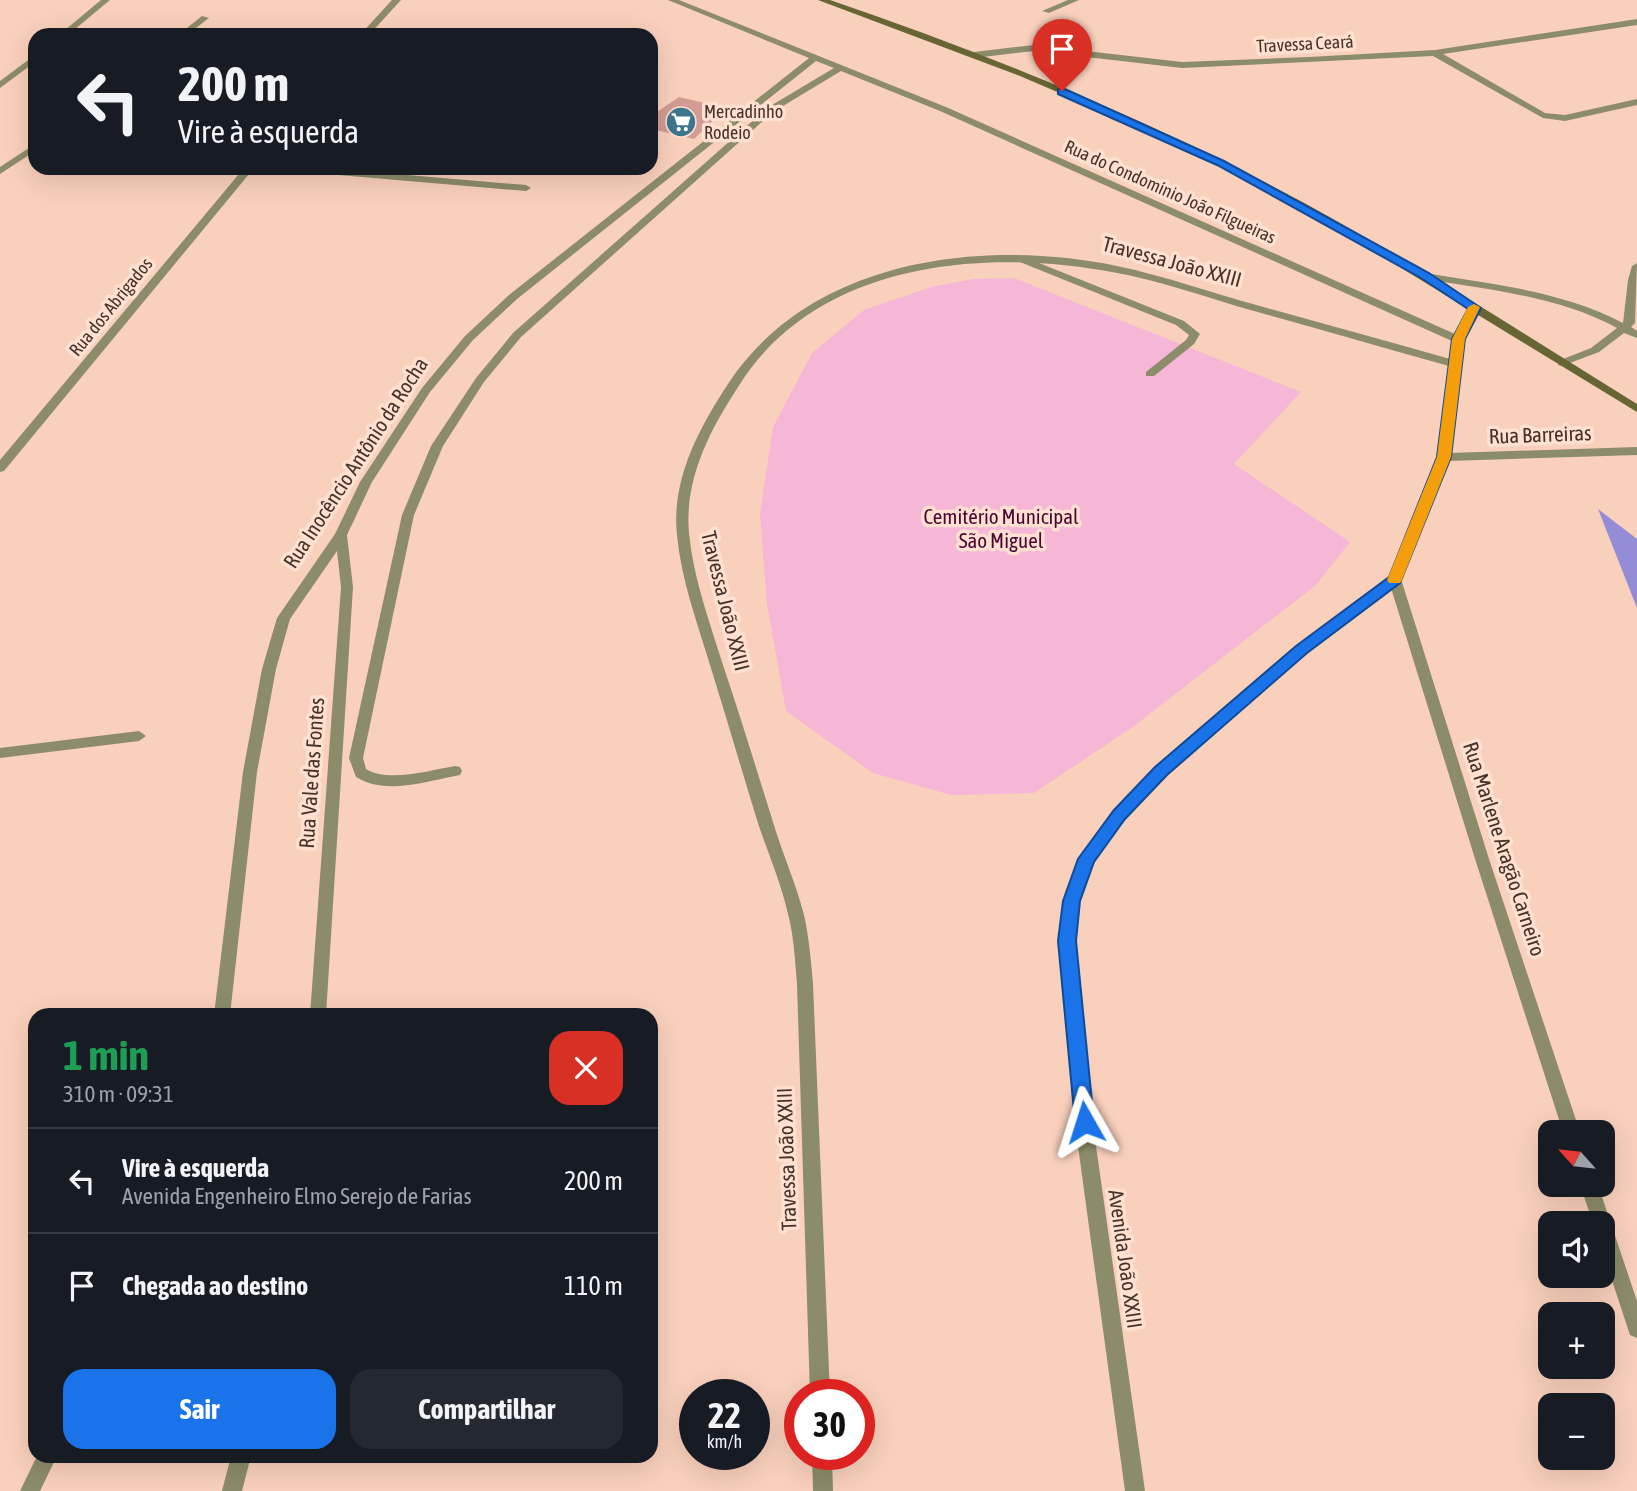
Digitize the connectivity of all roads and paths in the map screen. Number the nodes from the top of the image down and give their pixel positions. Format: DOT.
graph roads {
  1 [pos="106,0"];
  2 [pos="397,0"];
  3 [pos="672,0"];
  4 [pos="822,0"];
  5 [pos="1075,0"];
  6 [pos="1046,11"];
  7 [pos="205,18"];
  8 [pos="1637,22"];
  9 [pos="72,28"];
  10 [pos="191,28"];
  11 [pos="371,28"];
  12 [pos="1435,52"];
  13 [pos="974,55"];
  14 [pos="816,57"];
  15 [pos="28,63"];
  16 [pos="840,68"];
  17 [pos="0,85"];
  18 [pos="1637,102"];
  19 [pos="28,152"];
  20 [pos="0,171"];
  21 [pos="243,175"];
  22 [pos="374,175"];
  23 [pos="526,188"];
  24 [pos="1024,260"];
  25 [pos="1637,266"];
  26 [pos="1425,276"];
  27 [pos="1475,308"];
  28 [pos="1625,328"];
  29 [pos="1637,335"];
  30 [pos="1458,339"];
  31 [pos="1562,363"];
  32 [pos="1455,364"];
  33 [pos="1150,374"];
  34 [pos="1637,409"];
  35 [pos="1637,451"];
  36 [pos="1444,457"];
  37 [pos="0,467"];
  38 [pos="341,535"];
  39 [pos="1395,579"];
  40 [pos="139,736"];
  41 [pos="0,753"];
  42 [pos="456,771"];
  43 [pos="223,1008"];
  44 [pos="318,1008"];
  45 [pos="1568,1120"];
  46 [pos="1615,1262"];
  47 [pos="1637,1329"];
  48 [pos="819,1379"];
  49 [pos="44,1463"];
  50 [pos="239,1463"];
  51 [pos="822,1470"];
  52 [pos="30,1491"];
  53 [pos="232,1491"];
  54 [pos="823,1491"];
  55 [pos="1135,1491"];
  1 -- 9 [label="street"];
  2 -- 11 [label="street"];
  3 -- 14 [label="street, Rua do Condomínio João Filgueiras"];
  4 -- 13 [label="main road"];
  5 -- 6 [label="street"];
  7 -- 10 [label="street"];
  8 -- 12 [label="street, Travessa Ceará"];
  12 -- 13 [label="street, Travessa Ceará"];
  12 -- 18 [label="street"];
  13 -- 26 [label="main road"];
  14 -- 16 [label="street, Rua do Condomínio João Filgueiras"];
  14 -- 38 [label="street, Rua Inocêncio Antônio da Rocha"];
  15 -- 17 [label="street"];
  16 -- 30 [label="street, Rua do Condomínio João Filgueiras"];
  16 -- 42 [label="street"];
  19 -- 20 [label="street"];
  21 -- 37 [label="street, Rua dos Abrigados"];
  22 -- 23 [label="street"];
  24 -- 32 [label="street, Travessa João XXIII"];
  24 -- 33 [label="street"];
  24 -- 48 [label="street, Travessa João XXIII"];
  25 -- 28 [label="street"];
  26 -- 27 [label="main road"];
  26 -- 28 [label="street"];
  27 -- 30 [label="street"];
  27 -- 31 [label="main road"];
  28 -- 29 [label="street"];
  28 -- 31 [label="street"];
  30 -- 32 [label="street"];
  31 -- 34 [label="main road"];
  32 -- 36 [label="street"];
  35 -- 36 [label="street, Rua Barreiras"];
  36 -- 39 [label="street"];
  38 -- 43 [label="street, Rua Inocêncio Antônio da Rocha"];
  38 -- 44 [label="street, Rua Vale das Fontes"];
  39 -- 45 [label="street, Rua Marlene Aragão Carneiro"];
  39 -- 55 [label="street, Avenida João XXIII"];
  40 -- 41 [label="street"];
  46 -- 47 [label="street"];
  49 -- 52 [label="street"];
  50 -- 53 [label="street"];
  51 -- 54 [label="street"];
}
